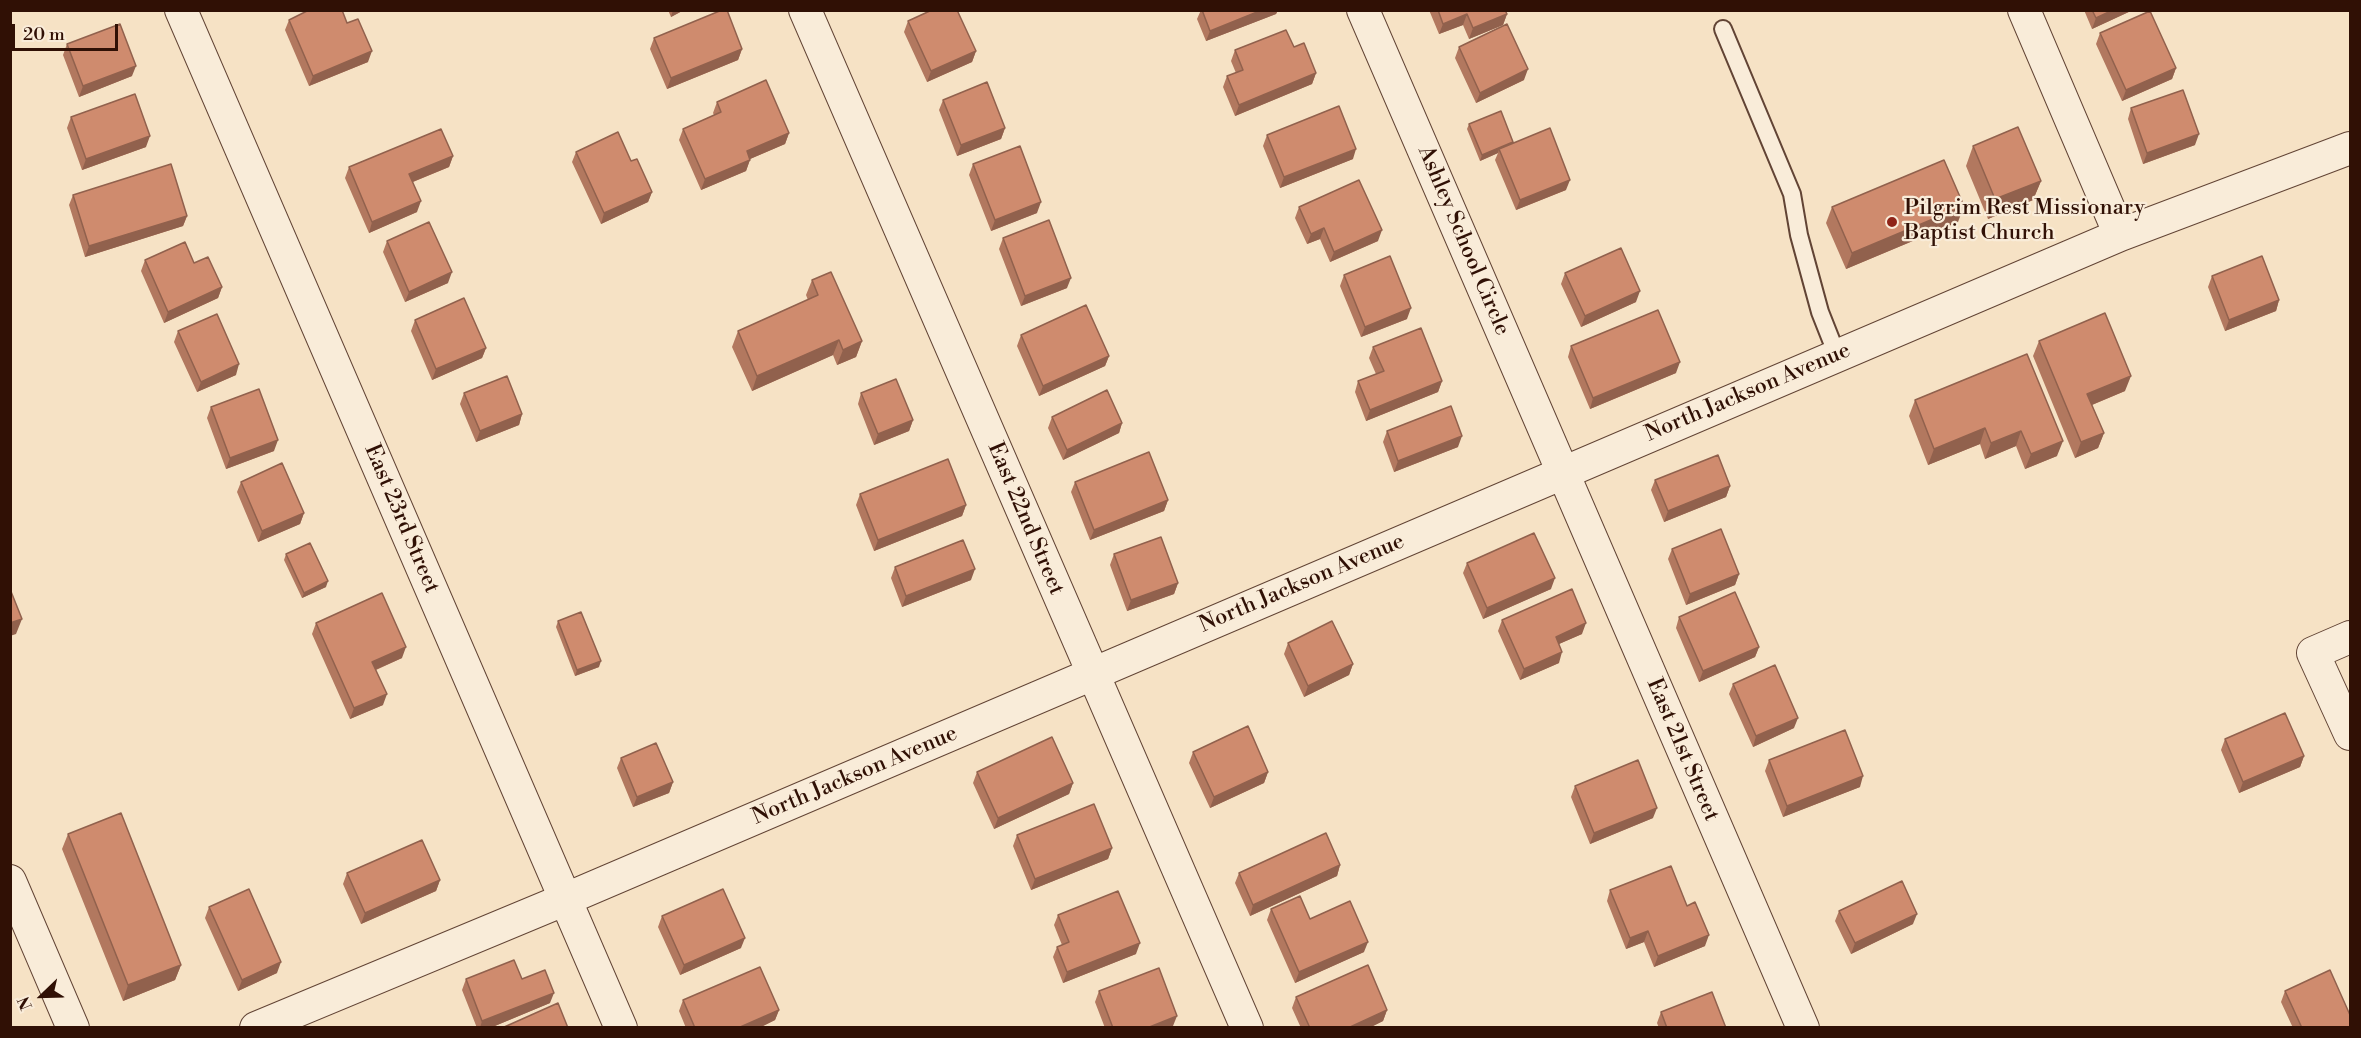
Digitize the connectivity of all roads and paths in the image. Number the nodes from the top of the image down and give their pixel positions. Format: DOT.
graph roads {
  1 [pos="182,10"];
  2 [pos="805,10"];
  3 [pos="1363,10"];
  4 [pos="2024,10"];
  5 [pos="1723,29"];
  6 [pos="2350,148"];
  7 [pos="2120,235"];
  8 [pos="1837,355"];
  9 [pos="1563,472"];
  10 [pos="2350,637"];
  11 [pos="1092,675"];
  12 [pos="2350,734"];
  13 [pos="10,881"];
  14 [pos="566,899"];
  15 [pos="73,1028"];
  16 [pos="256,1028"];
  17 [pos="621,1028"];
  18 [pos="1247,1028"];
  19 [pos="1803,1028"];
  1 -- 14 [label="street, East 23rd Street"];
  2 -- 11 [label="street, East 22nd Street"];
  3 -- 9 [label="street, Ashley School Circle"];
  4 -- 7 [label="street"];
  5 -- 8 [label="lane"];
  6 -- 7 [label="street, North Jackson Avenue"];
  7 -- 8 [label="street, North Jackson Avenue"];
  8 -- 9 [label="street, North Jackson Avenue"];
  9 -- 11 [label="street, North Jackson Avenue"];
  9 -- 19 [label="street, East 21st Street"];
  10 -- 12 [label="street"];
  11 -- 14 [label="street, North Jackson Avenue"];
  11 -- 18 [label="street, East 22nd Street"];
  13 -- 15 [label="street"];
  14 -- 16 [label="street, North Jackson Avenue"];
  14 -- 17 [label="street, East 23rd Street"];
}
